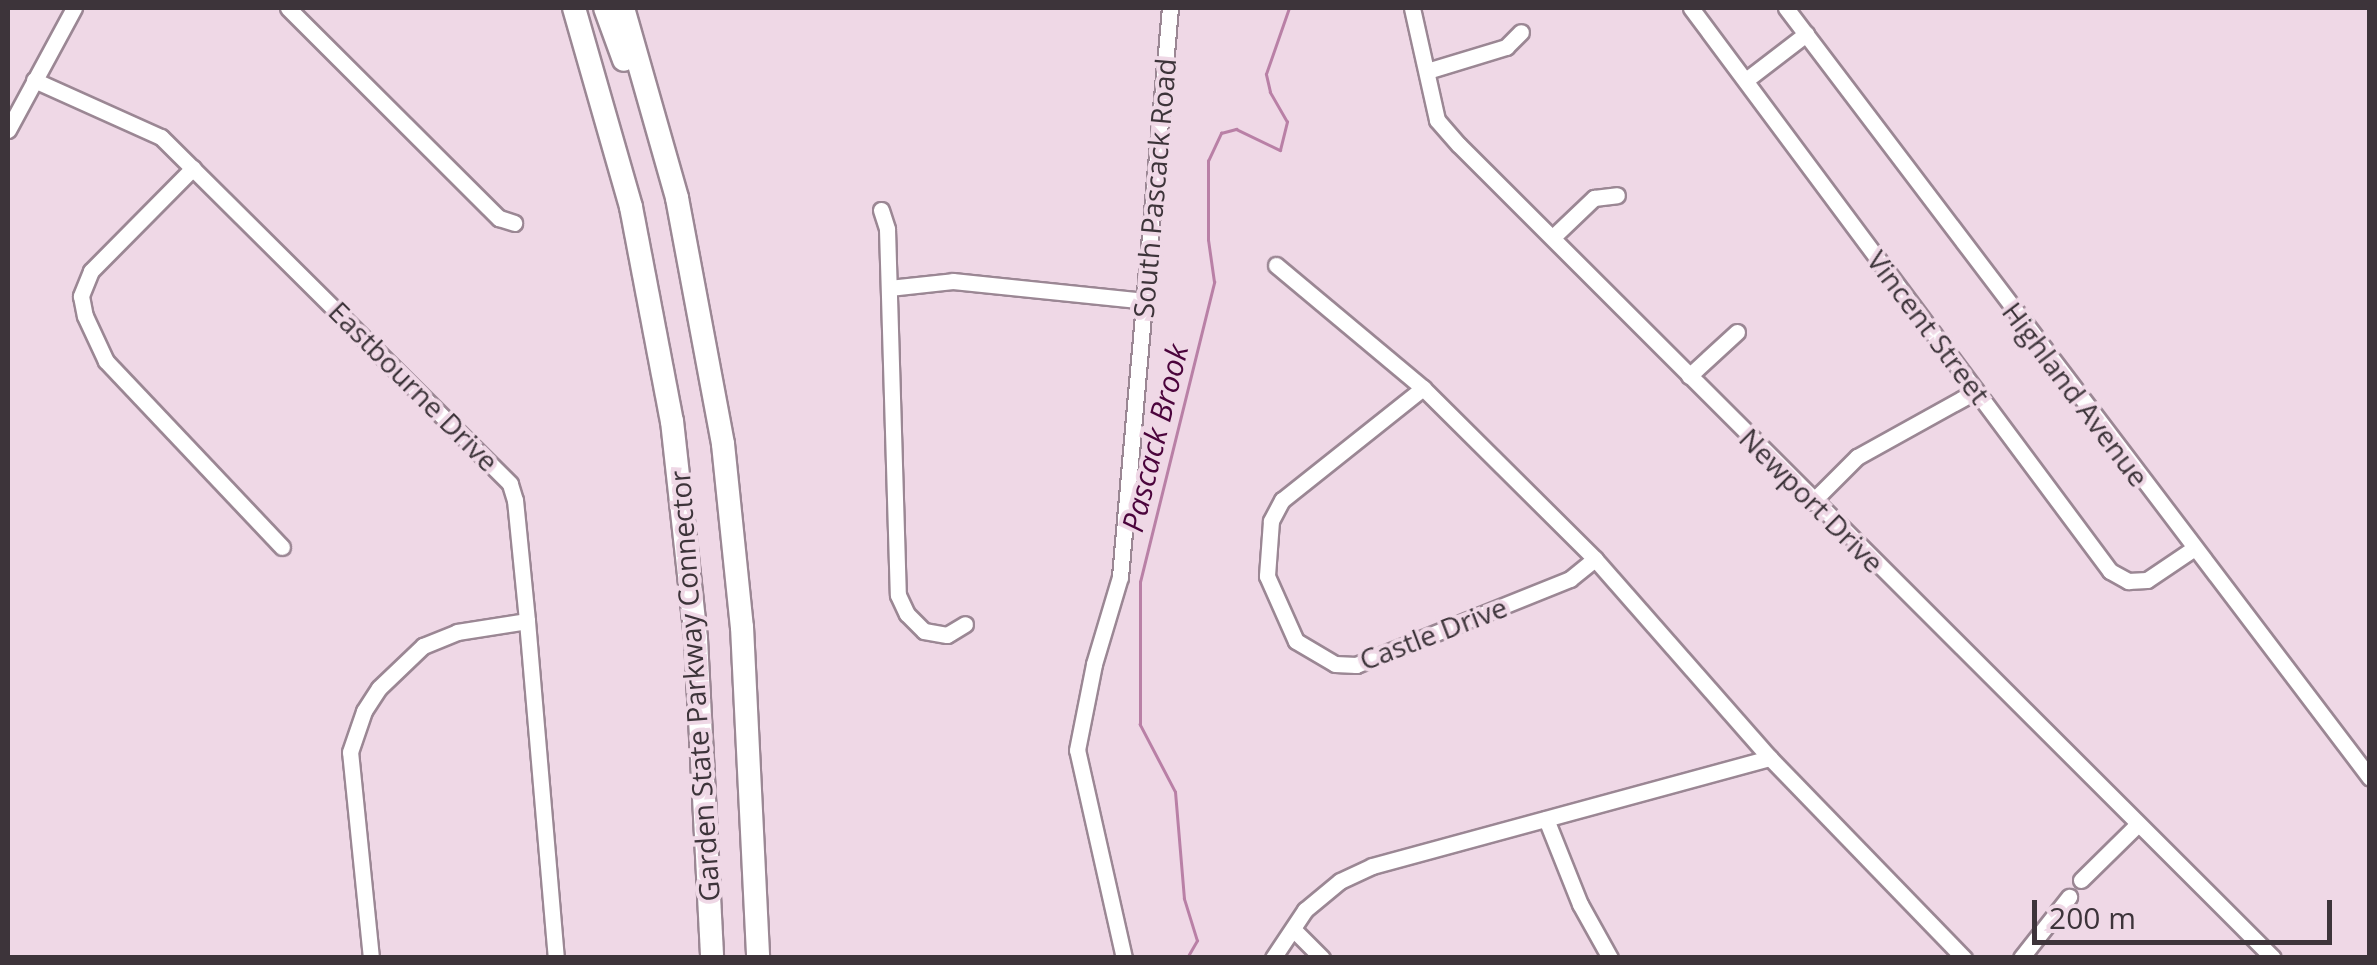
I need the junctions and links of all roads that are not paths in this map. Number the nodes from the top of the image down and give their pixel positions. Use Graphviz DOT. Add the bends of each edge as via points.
graph roads {
  1 [pos="74,8"];
  2 [pos="288,8"];
  3 [pos="574,8"];
  4 [pos="605,8"];
  5 [pos="623,8"];
  6 [pos="1170,8"];
  7 [pos="1412,8"];
  8 [pos="1691,8"];
  9 [pos="1786,8"];
  10 [pos="1522,32"];
  11 [pos="1806,34"];
  12 [pos="1427,72"];
  13 [pos="34,80"];
  14 [pos="1746,80"];
  15 [pos="8,130"];
  16 [pos="193,168"];
  17 [pos="1616,195"];
  18 [pos="881,210"];
  19 [pos="514,223"];
  20 [pos="1553,237"];
  21 [pos="1276,266"];
  22 [pos="697,287"];
  23 [pos="889,288"];
  24 [pos="1145,301"];
  25 [pos="1737,332"];
  26 [pos="1689,376"];
  27 [pos="1423,388"];
  28 [pos="1976,390"];
  29 [pos="1812,502"];
  30 [pos="282,547"];
  31 [pos="2194,549"];
  32 [pos="1595,558"];
  33 [pos="527,621"];
  34 [pos="965,624"];
  35 [pos="1770,758"];
  36 [pos="2370,778"];
  37 [pos="1546,819"];
  38 [pos="2138,824"];
  39 [pos="2082,880"];
  40 [pos="2069,896"];
  41 [pos="1292,929"];
  42 [pos="370,958"];
  43 [pos="556,958"];
  44 [pos="712,958"];
  45 [pos="758,958"];
  46 [pos="1124,958"];
  47 [pos="1274,958"];
  48 [pos="1322,958"];
  49 [pos="1610,958"];
  50 [pos="1964,958"];
  51 [pos="2021,958"];
  52 [pos="2272,958"];
  1 -- 13 [label="street"];
  2 -- 19 [label="street" via="499,218"];
  3 -- 44 [label="highway, Garden State Parkway Connector" via="631,207 672,421 696,639"];
  4 -- 22 [label="highway"];
  5 -- 22 [label="highway"];
  6 -- 24 [label="street, South Pascack Road"];
  7 -- 12 [label="street, Newport Drive"];
  8 -- 14 [label="street, Vincent Street"];
  9 -- 11 [label="street, Highland Avenue"];
  10 -- 12 [label="street" via="1506,47"];
  11 -- 14 [label="street"];
  11 -- 31 [label="street, Highland Avenue"];
  12 -- 20 [label="street, Newport Drive" via="1437,120"];
  13 -- 15 [label="street"];
  13 -- 16 [label="street, Eastbourne Drive" via="161,137"];
  14 -- 28 [label="street, Vincent Street"];
  16 -- 30 [label="street" via="91,272 81,296 85,316 106,361"];
  16 -- 33 [label="street, Eastbourne Drive" via="501,471 515,500"];
  17 -- 20 [label="street" via="1594,198"];
  18 -- 23 [label="street"];
  20 -- 26 [label="street, Newport Drive"];
  21 -- 27 [label="street"];
  22 -- 45 [label="highway, Garden State Parkway Connector" via="736,554"];
  23 -- 24 [label="street" via="953,282"];
  23 -- 34 [label="street" via="898,595 924,631 947,635"];
  24 -- 46 [label="street, South Pascack Road" via="1120,578 1077,750"];
  25 -- 26 [label="street"];
  26 -- 29 [label="street, Newport Drive"];
  27 -- 32 [label="street"];
  27 -- 32 [label="street, Castle Drive" via="1282,500 1271,521 1267,576 1296,641 1335,664 1356,665 1570,579"];
  28 -- 29 [label="street" via="1857,457"];
  28 -- 31 [label="street, Vincent Street" via="2110,571 2128,581 2147,580"];
  29 -- 38 [label="street, Newport Drive"];
  31 -- 36 [label="street, Highland Avenue"];
  32 -- 35 [label="street"];
  33 -- 42 [label="street" via="457,632 423,646 378,688 364,711 350,752"];
  33 -- 43 [label="street, Eastbourne Drive"];
  35 -- 37 [label="street"];
  35 -- 50 [label="street"];
  37 -- 41 [label="street" via="1372,866 1340,880"];
  37 -- 49 [label="street"];
  38 -- 39 [label="street"];
  38 -- 52 [label="street, Newport Drive"];
  40 -- 51 [label="street"];
  41 -- 47 [label="street"];
  41 -- 48 [label="street"];
}
